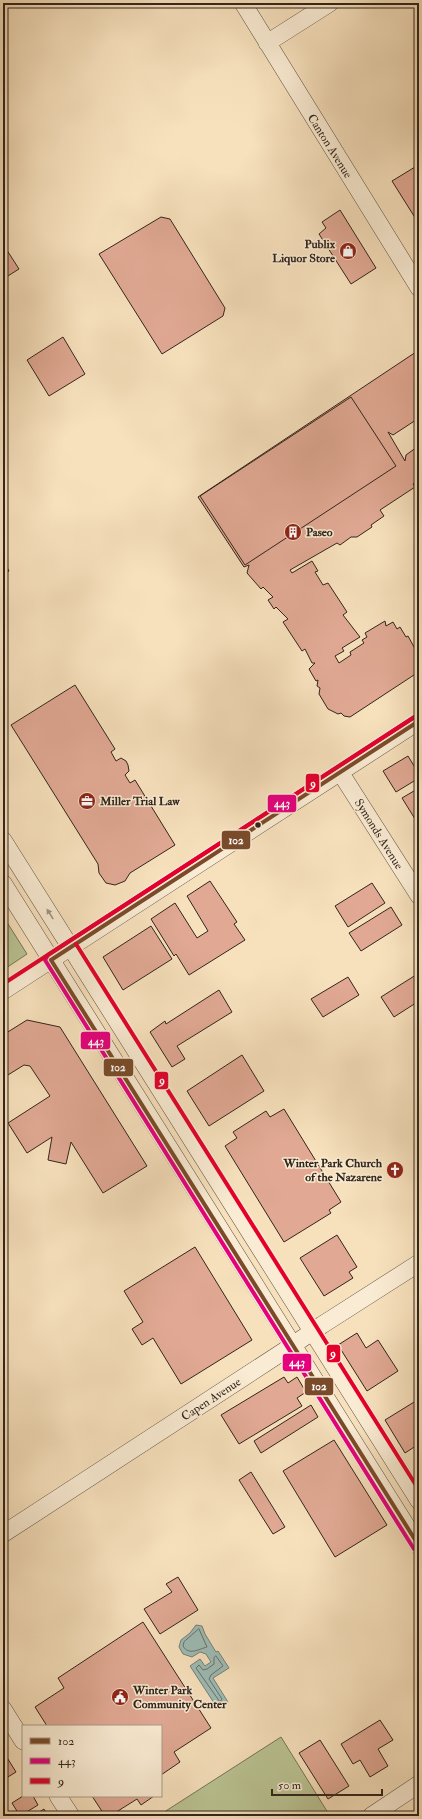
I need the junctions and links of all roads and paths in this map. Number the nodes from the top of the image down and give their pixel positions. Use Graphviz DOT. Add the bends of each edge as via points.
graph roads {
  1 [pos="243,3"];
  2 [pos="330,3"];
  3 [pos="267,43"];
  4 [pos="419,288"];
  5 [pos="419,720"];
  6 [pos="340,772"];
  7 [pos="3,840"];
  8 [pos="3,883"];
  9 [pos="419,896"];
  10 [pos="71,947"];
  11 [pos="51,960"];
  12 [pos="3,991"];
  13 [pos="419,1264"];
  14 [pos="312,1332"];
  15 [pos="293,1345"];
  16 [pos="419,1501"];
  17 [pos="3,1534"];
  18 [pos="419,1546"];
  19 [pos="3,1709"];
  20 [pos="22,1739"];
  21 [pos="419,1784"];
  22 [pos="59,1797"];
  23 [pos="71,1816"];
  24 [pos="371,1816"];
  1 -- 3 [label="street, Canton Avenue"];
  2 -- 3 [label="street"];
  3 -- 4 [label="street, Canton Avenue"];
  5 -- 6 [label="street"];
  6 -- 9 [label="street, Symonds Avenue"];
  6 -- 10 [label="street"];
  10 -- 7 [label="street, one-way"];
  8 -- 11 [label="street"];
  10 -- 11 [label="street"];
  10 -- 14 [label="street"];
  11 -- 12 [label="street"];
  11 -- 15 [label="street"];
  13 -- 14 [label="street, Capen Avenue"];
  14 -- 15 [label="street, Capen Avenue"];
  14 -- 16 [label="street"];
  15 -- 17 [label="street, Capen Avenue"];
  15 -- 18 [label="street"];
  19 -- 20 [label="street"];
  21 -- 24 [label="street"];
  22 -- 23 [label="street"];
}
